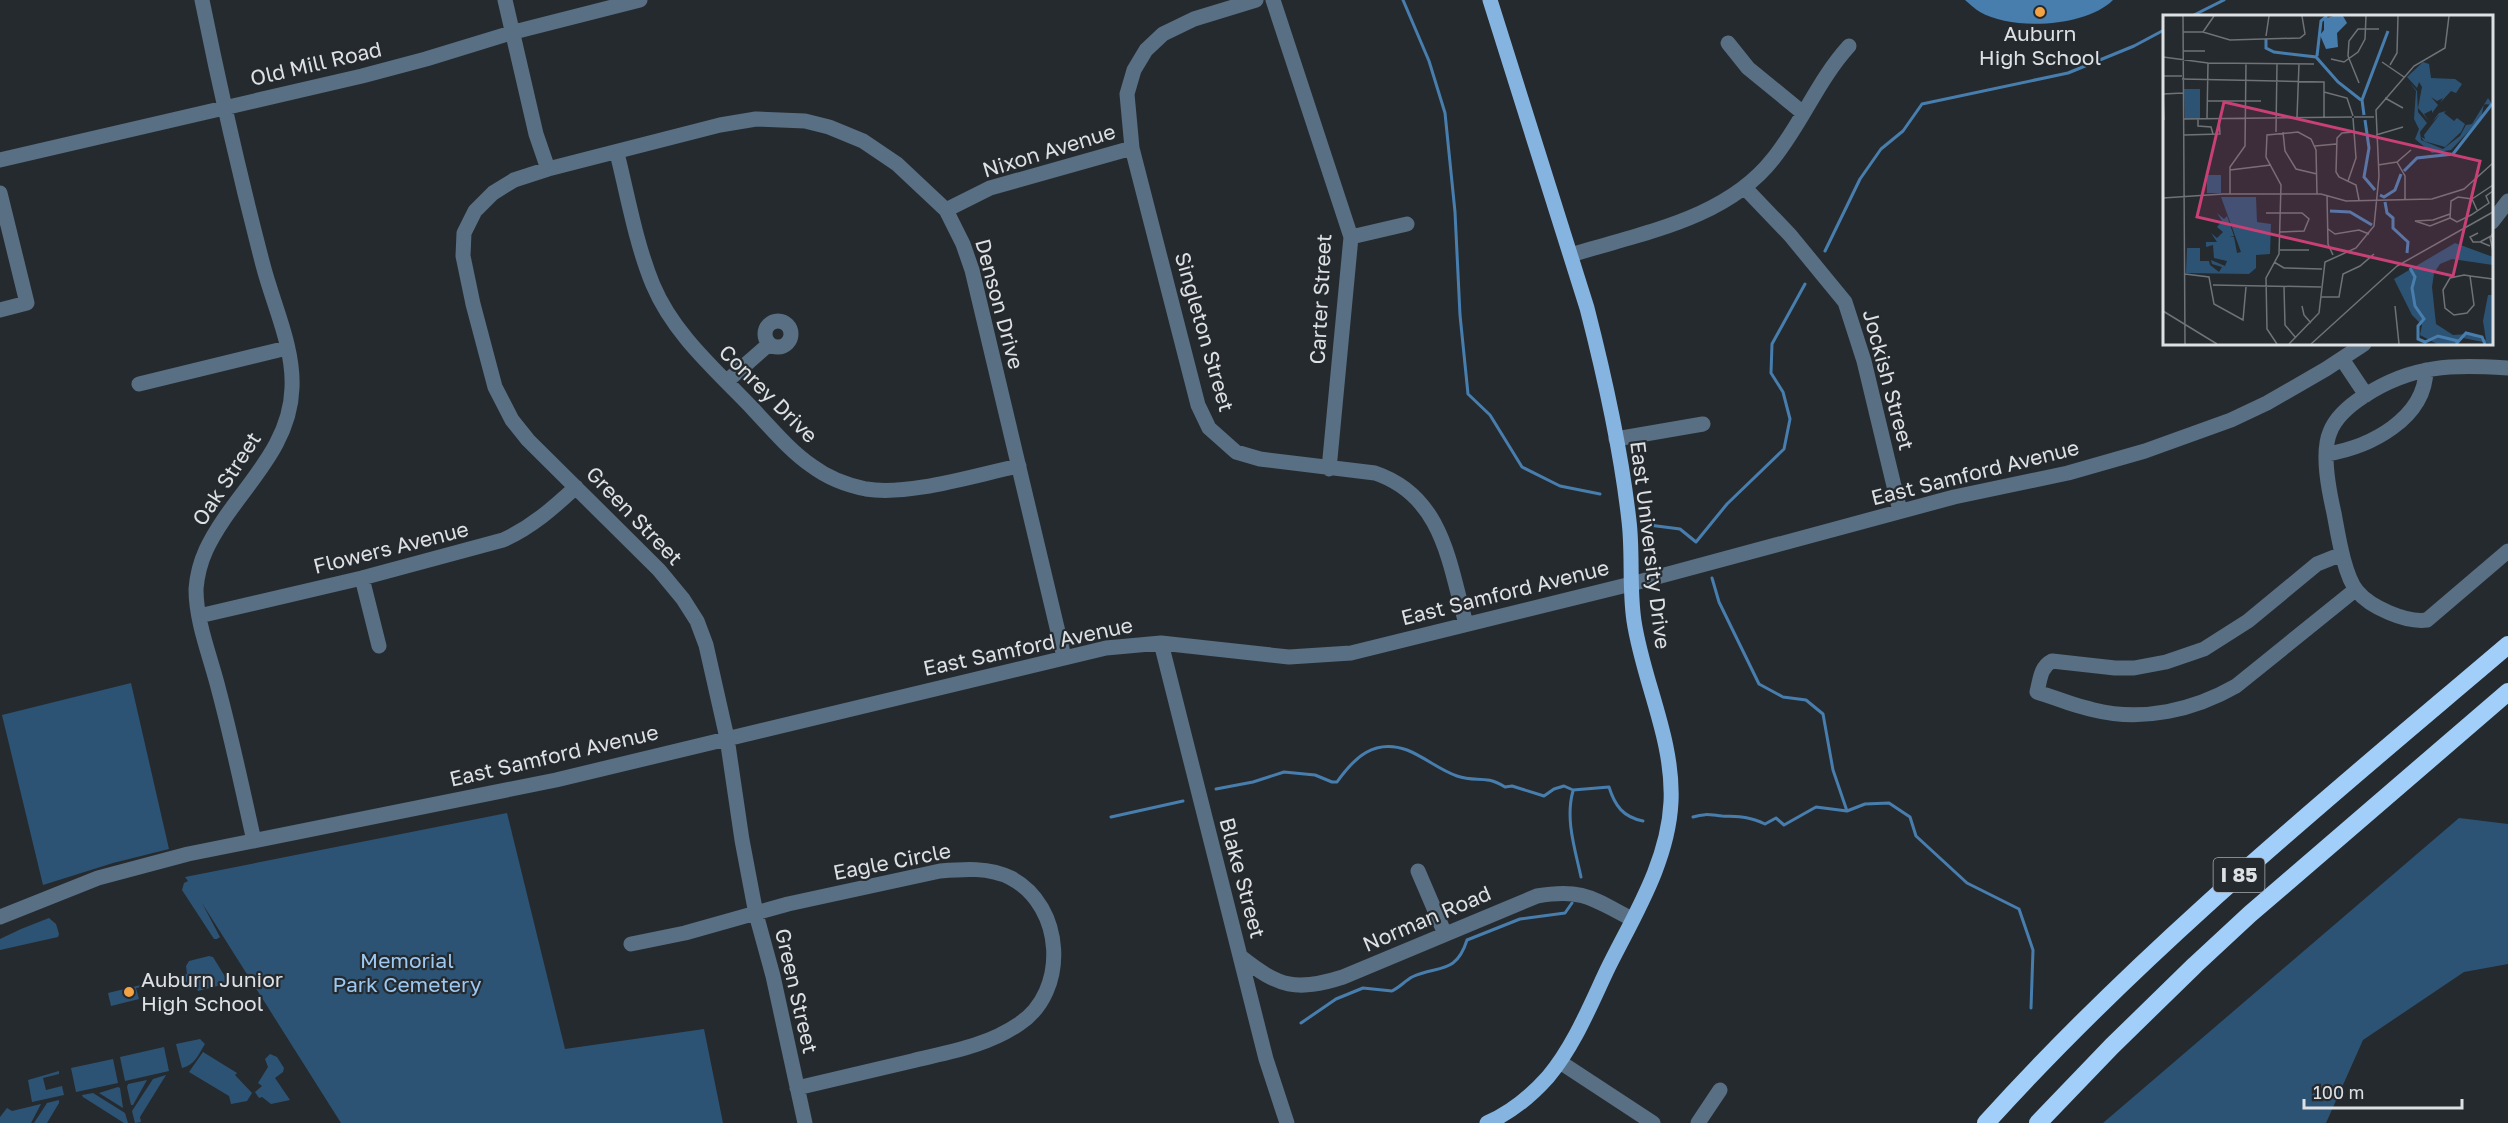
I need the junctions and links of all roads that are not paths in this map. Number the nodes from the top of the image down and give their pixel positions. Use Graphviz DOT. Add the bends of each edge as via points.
graph roads {
  1 [pos="202,0"];
  2 [pos="506,0"];
  3 [pos="640,0"];
  4 [pos="1256,0"];
  5 [pos="1273,0"];
  6 [pos="1490,0"];
  7 [pos="514,32"];
  8 [pos="1728,43"];
  9 [pos="1849,46"];
  10 [pos="224,106"];
  11 [pos="1803,113"];
  12 [pos="1132,148"];
  13 [pos="617,153"];
  14 [pos="0,160"];
  15 [pos="548,169"];
  16 [pos="1745,188"];
  17 [pos="0,192"];
  18 [pos="2508,201"];
  19 [pos="946,210"];
  20 [pos="2493,221"];
  21 [pos="1407,224"];
  22 [pos="1350,237"];
  23 [pos="1571,255"];
  24 [pos="0,310"];
  25 [pos="769,344"];
  26 [pos="2362,345"];
  27 [pos="287,348"];
  28 [pos="2342,358"];
  29 [pos="2508,368"];
  30 [pos="2426,370"];
  31 [pos="727,381"];
  32 [pos="139,384"];
  33 [pos="2366,395"];
  34 [pos="1703,424"];
  35 [pos="1616,439"];
  36 [pos="2327,454"];
  37 [pos="1019,466"];
  38 [pos="1329,469"];
  39 [pos="576,487"];
  40 [pos="1900,512"];
  41 [pos="2508,551"];
  42 [pos="2342,554"];
  43 [pos="362,578"];
  44 [pos="1631,585"];
  45 [pos="2355,590"];
  46 [pos="200,616"];
  47 [pos="1466,624"];
  48 [pos="1161,643"];
  49 [pos="2508,645"];
  50 [pos="379,646"];
  51 [pos="1064,657"];
  52 [pos="2508,692"];
  53 [pos="727,738"];
  54 [pos="254,841"];
  55 [pos="1418,871"];
  56 [pos="756,914"];
  57 [pos="0,917"];
  58 [pos="1632,919"];
  59 [pos="1445,934"];
  60 [pos="631,944"];
  61 [pos="1241,957"];
  62 [pos="1560,1062"];
  63 [pos="796,1088"];
  64 [pos="1720,1090"];
  65 [pos="805,1123"];
  66 [pos="1287,1123"];
  67 [pos="1487,1123"];
  68 [pos="1653,1123"];
  69 [pos="1698,1123"];
  70 [pos="1986,1123"];
  71 [pos="2038,1123"];
  1 -- 10 [label="street, Oak Street"];
  2 -- 7 [label="street"];
  3 -- 7 [label="street, Old Mill Road"];
  4 -- 12 [label="street, Singleton Street" via="1173,28 1146,50 1134,70 1127,94"];
  5 -- 22 [label="street, Carter Street"];
  6 -- 23 [label="main road, East University Drive"];
  7 -- 10 [label="street, Old Mill Road" via="362,76"];
  7 -- 15 [label="street" via="536,134"];
  8 -- 11 [label="street" via="1748,68"];
  9 -- 11 [label="street"];
  10 -- 14 [label="street, Old Mill Road"];
  10 -- 27 [label="street, Oak Street" via="267,284"];
  11 -- 16 [label="street" via="1773,160"];
  12 -- 19 [label="street, Nixon Avenue" via="990,188"];
  12 -- 38 [label="street, Singleton Street" via="1198,405 1209,428 1236,452"];
  13 -- 15 [label="street, Denson Drive"];
  13 -- 19 [label="street, Denson Drive" via="756,119 805,122 855,137 886,155"];
  13 -- 31 [label="street, Conrey Drive" via="653,286 681,331"];
  15 -- 39 [label="street, Green Street" via="514,180 475,211 464,233 463,256 491,375 512,420"];
  16 -- 23 [label="street" via="1712,209"];
  16 -- 40 [label="street, Jockish Street" via="1845,302 1864,361"];
  17 -- 24 [label="street" via="27,303"];
  18 -- 20 [label="street"];
  19 -- 37 [label="street, Denson Drive" via="972,270"];
  21 -- 22 [label="street"];
  22 -- 38 [label="street, Carter Street"];
  23 -- 35 [label="main road, East University Drive" via="1599,355"];
  25 -- 31 [label="street"];
  26 -- 28 [label="street, East Samford Avenue"];
  27 -- 32 [label="street"];
  27 -- 46 [label="street, Oak Street" via="292,388 289,412 269,458 206,550 196,590"];
  28 -- 33 [label="street"];
  28 -- 40 [label="street, East Samford Avenue" via="2231,420 2145,451"];
  29 -- 30 [label="street" via="2457,365"];
  30 -- 33 [label="street" via="2385,382"];
  30 -- 36 [label="street" via="2426,384 2416,404 2385,434 2353,450"];
  31 -- 37 [label="street, Conrey Drive" via="811,466 843,483 893,490"];
  33 -- 36 [label="street" via="2346,408 2329,433"];
  34 -- 35 [label="street"];
  35 -- 44 [label="main road, East University Drive" via="1629,521"];
  36 -- 42 [label="street" via="2326,472"];
  37 -- 51 [label="street, Denson Drive"];
  38 -- 47 [label="street, Singleton Street" via="1376,473 1399,483 1420,500 1443,542"];
  39 -- 43 [label="street, Flowers Avenue" via="525,531"];
  39 -- 53 [label="street, Green Street" via="659,570 697,621"];
  40 -- 44 [label="street, East Samford Avenue"];
  41 -- 45 [label="street" via="2427,620 2385,611"];
  42 -- 45 [label="street"];
  42 -- 45 [label="street" via="2317,564 2212,645 2166,662 2134,668 2052,661 2043,670 2037,692 2096,711 2142,715 2183,709 2236,686"];
  43 -- 46 [label="street, Flowers Avenue"];
  43 -- 50 [label="street"];
  44 -- 47 [label="street, East Samford Avenue"];
  44 -- 58 [label="main road, East University Drive" via="1636,632 1666,749 1671,787 1664,847"];
  46 -- 54 [label="street, Oak Street"];
  47 -- 48 [label="street, East Samford Avenue" via="1351,653 1314,657 1252,655"];
  48 -- 51 [label="street, East Samford Avenue"];
  48 -- 61 [label="street, Blake Street"];
  49 -- 70 [label="highway, I 85" via="2189,919 2089,1014"];
  51 -- 53 [label="street, East Samford Avenue"];
  52 -- 71 [label="highway, I 85" via="2235,929"];
  53 -- 54 [label="street, East Samford Avenue" via="556,780"];
  53 -- 56 [label="street, Green Street"];
  54 -- 57 [label="street, East Samford Avenue" via="98,878"];
  55 -- 59 [label="street"];
  56 -- 60 [label="street, Eagle Circle"];
  56 -- 63 [label="street, Green Street"];
  56 -- 63 [label="street, Eagle Circle" via="963,869 987,870 1016,881 1039,902 1050,923 1054,948 1050,984 1039,1006 1021,1023 988,1041 964,1048"];
  58 -- 59 [label="street, Norman Road" via="1585,894 1561,892 1537,896"];
  58 -- 62 [label="main road, East University Drive"];
  59 -- 61 [label="street, Norman Road" via="1318,985 1281,984"];
  61 -- 66 [label="street, Blake Street" via="1266,1059"];
  62 -- 67 [label="main road, East University Drive" via="1532,1094"];
  62 -- 68 [label="street"];
  63 -- 65 [label="street, Green Street"];
  64 -- 69 [label="street"];
}
